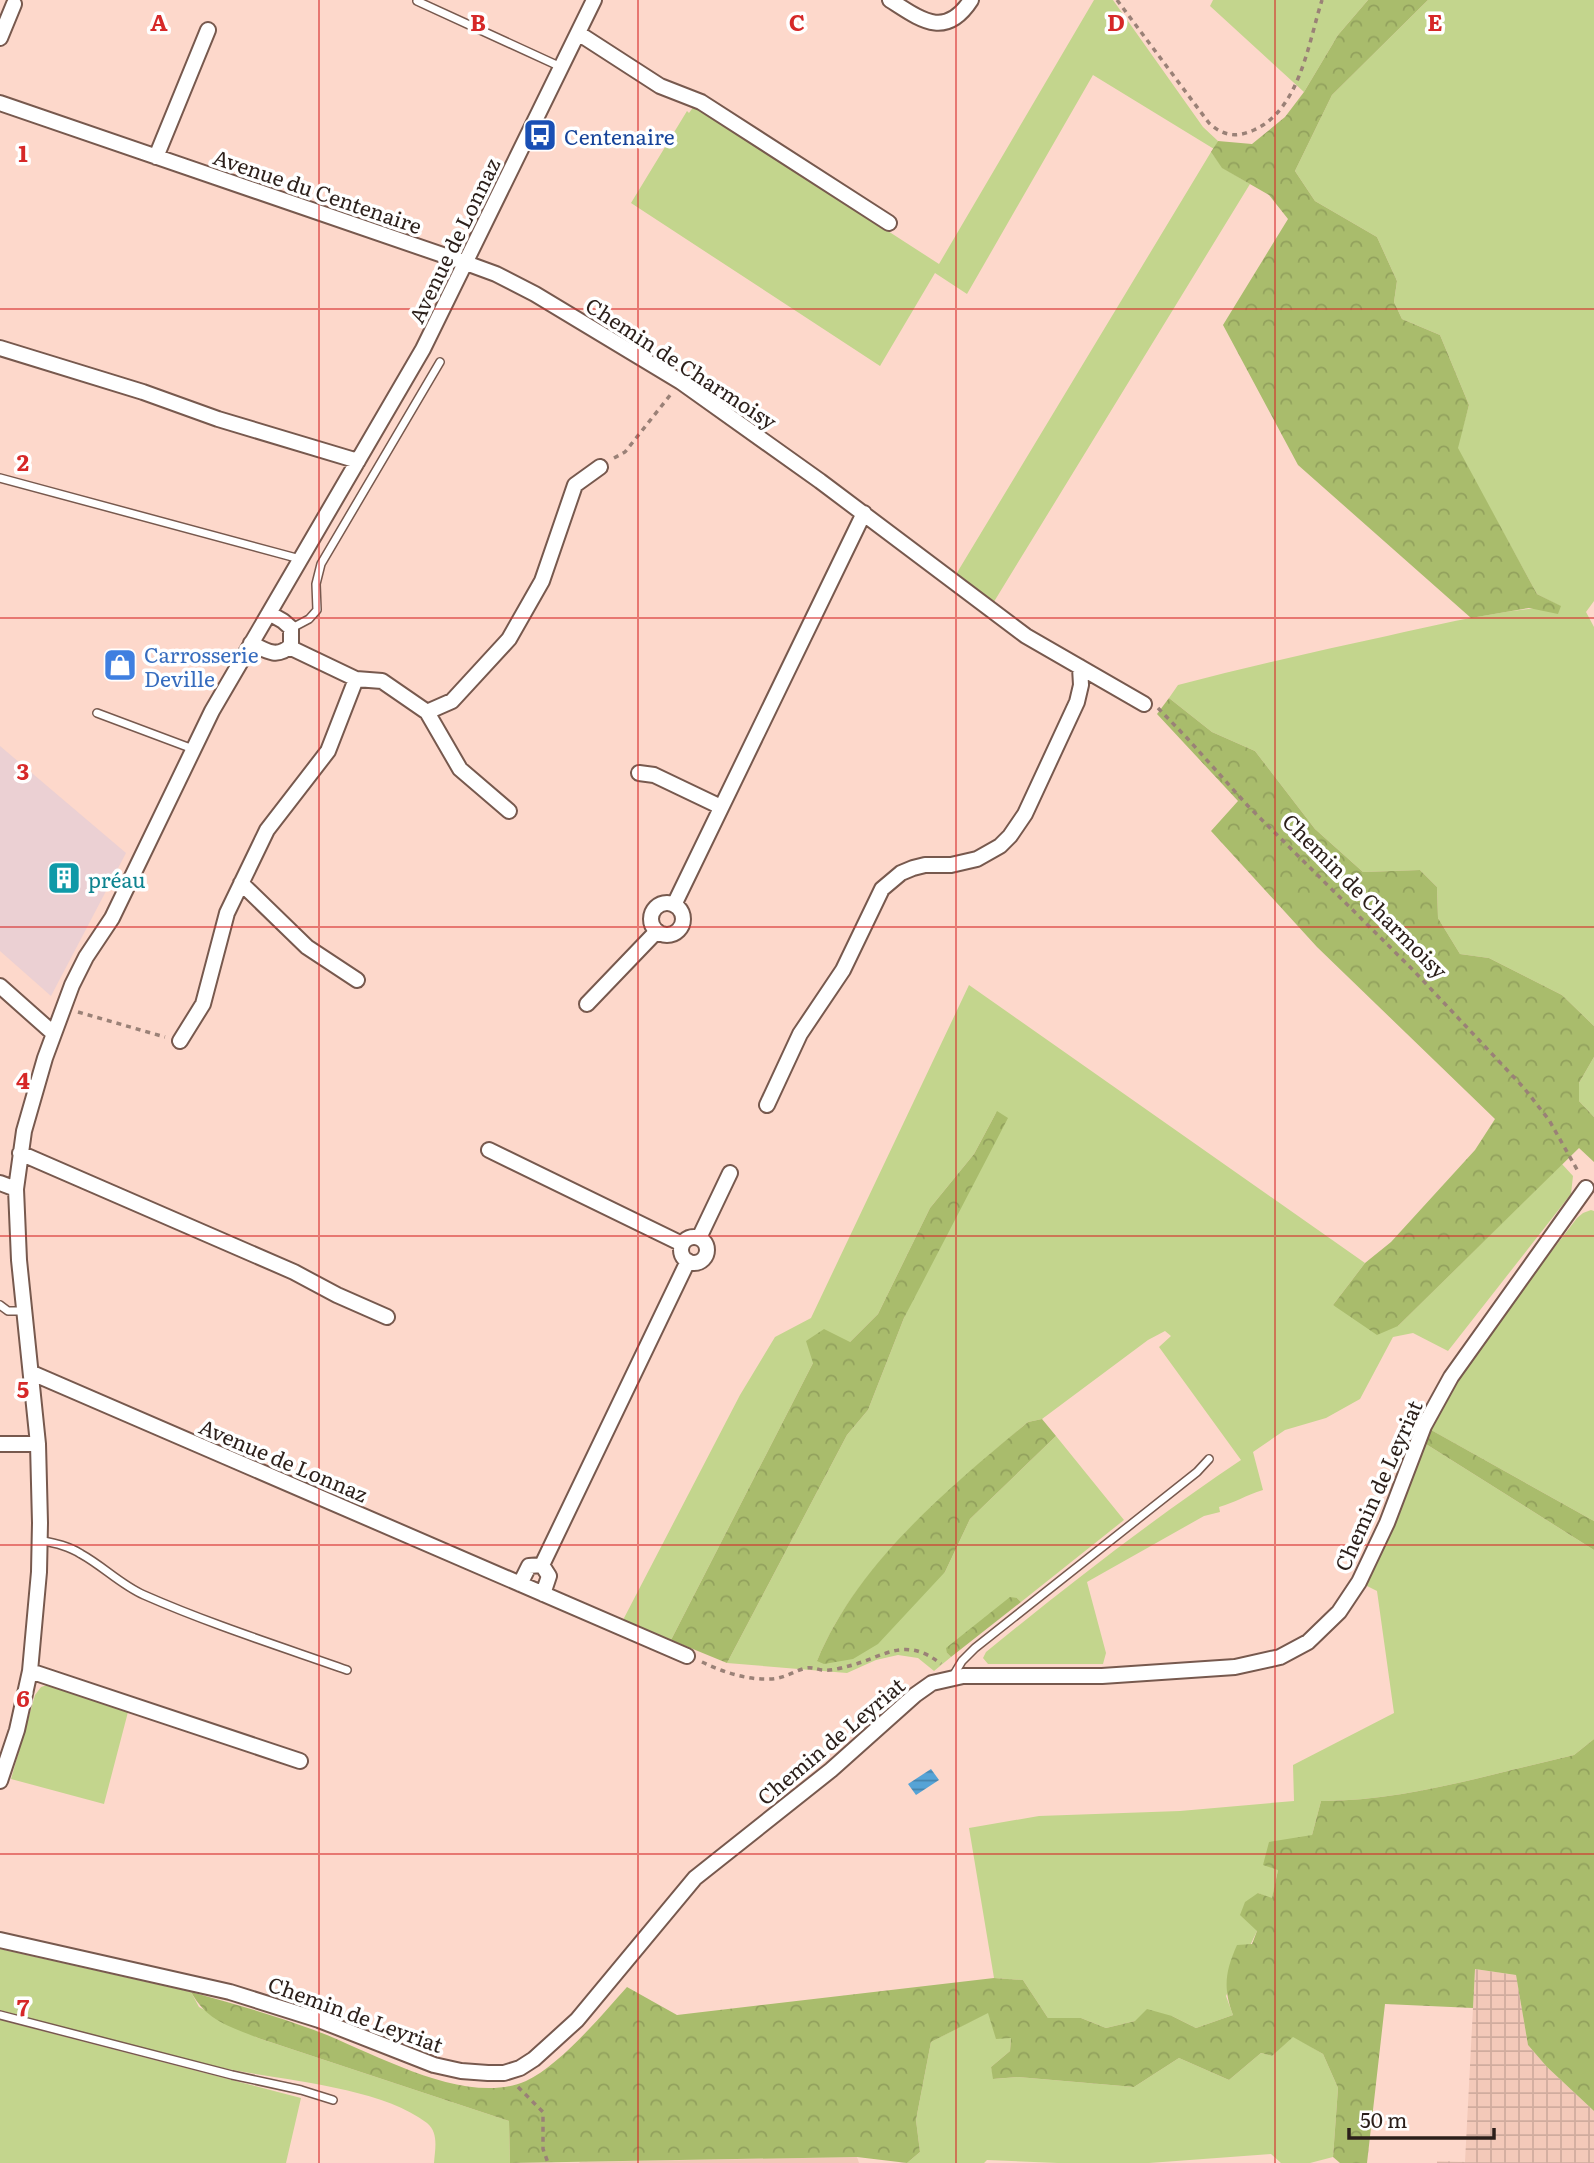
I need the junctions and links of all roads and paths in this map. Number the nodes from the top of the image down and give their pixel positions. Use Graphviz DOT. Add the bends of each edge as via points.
graph roads {
  1 [pos="594,0"];
  2 [pos="890,0"];
  3 [pos="971,0"];
  4 [pos="1117,0"];
  5 [pos="1322,0"];
  6 [pos="417,1"];
  7 [pos="14,4"];
  8 [pos="208,30"];
  9 [pos="578,33"];
  10 [pos="0,38"];
  11 [pos="561,67"];
  12 [pos="0,103"];
  13 [pos="156,157"];
  14 [pos="889,223"];
  15 [pos="466,263"];
  16 [pos="0,348"];
  17 [pos="440,362"];
  18 [pos="681,382"];
  19 [pos="358,461"];
  20 [pos="600,467"];
  21 [pos="0,478"];
  22 [pos="864,513"];
  23 [pos="300,559"];
  24 [pos="269,613"];
  25 [pos="291,628"];
  26 [pos="251,643"];
  27 [pos="289,647"];
  28 [pos="1080,667"];
  29 [pos="356,679"];
  30 [pos="1144,704"];
  31 [pos="97,712"];
  32 [pos="427,712"];
  33 [pos="193,749"];
  34 [pos="639,774"];
  35 [pos="721,807"];
  36 [pos="509,811"];
  37 [pos="241,883"];
  38 [pos="674,905"];
  39 [pos="657,932"];
  40 [pos="358,980"];
  41 [pos="0,986"];
  42 [pos="587,1004"];
  43 [pos="63,1008"];
  44 [pos="53,1033"];
  45 [pos="180,1041"];
  46 [pos="767,1105"];
  47 [pos="489,1150"];
  48 [pos="20,1153"];
  49 [pos="730,1173"];
  50 [pos="0,1183"];
  51 [pos="1586,1188"];
  52 [pos="16,1189"];
  53 [pos="699,1238"];
  54 [pos="682,1244"];
  55 [pos="688,1261"];
  56 [pos="0,1305"];
  57 [pos="24,1311"];
  58 [pos="387,1317"];
  59 [pos="32,1373"];
  60 [pos="0,1444"];
  61 [pos="38,1444"];
  62 [pos="1209,1459"];
  63 [pos="40,1539"];
  64 [pos="542,1565"];
  65 [pos="520,1584"];
  66 [pos="543,1594"];
  67 [pos="687,1656"];
  68 [pos="347,1670"];
  69 [pos="30,1671"];
  70 [pos="952,1677"];
  71 [pos="300,1761"];
  72 [pos="0,1781"];
  73 [pos="0,1940"];
  74 [pos="0,2015"];
  75 [pos="505,2073"];
  76 [pos="333,2100"];
  77 [pos="548,2163"];
  1 -- 9 [label="street, Avenue de Lonnaz"];
  2 -- 3 [label="street" via="936,24 953,20"];
  4 -- 5 [label="path" via="1209,123 1217,131 1239,136 1261,127 1286,104"];
  6 -- 11 [label="lane"];
  7 -- 10 [label="street"];
  8 -- 13 [label="street"];
  9 -- 11 [label="street, Avenue de Lonnaz"];
  9 -- 14 [label="street" via="666,89 701,102"];
  11 -- 15 [label="street, Avenue de Lonnaz"];
  12 -- 13 [label="street, Avenue du Centenaire"];
  13 -- 15 [label="street, Avenue du Centenaire"];
  15 -- 18 [label="street, Chemin de Charmoisy" via="534,293"];
  15 -- 19 [label="street, Avenue de Lonnaz"];
  16 -- 19 [label="street"];
  17 -- 25 [label="lane" via="321,564 317,610"];
  18 -- 20 [label="path" via="625,452"];
  18 -- 22 [label="street, Chemin de Charmoisy"];
  19 -- 23 [label="street, Avenue de Lonnaz"];
  20 -- 32 [label="street" via="576,485 541,581 509,639 452,701"];
  21 -- 23 [label="lane"];
  22 -- 28 [label="street, Chemin de Charmoisy" via="994,614"];
  22 -- 35 [label="street"];
  23 -- 24 [label="street, Avenue de Lonnaz"];
  24 -- 25 [label="street"];
  24 -- 26 [label="street, Avenue de Lonnaz"];
  25 -- 27 [label="street"];
  26 -- 27 [label="street" via="272,654"];
  26 -- 33 [label="street, Avenue de Lonnaz"];
  27 -- 29 [label="street"];
  28 -- 30 [label="street, Chemin de Charmoisy"];
  28 -- 46 [label="street" via="1082,685 1077,702 1018,826 1000,846 977,859 913,868 882,889 843,970 800,1034"];
  29 -- 32 [label="street" via="382,681"];
  29 -- 37 [label="street" via="328,751 267,830"];
  30 -- 51 [label="path, Chemin de Charmoisy" via="1164,713 1255,813 1524,1088 1549,1119"];
  31 -- 33 [label="lane"];
  32 -- 36 [label="street" via="460,769"];
  33 -- 43 [label="street, Avenue de Lonnaz"];
  34 -- 35 [label="street" via="654,775"];
  35 -- 38 [label="street"];
  37 -- 40 [label="street" via="307,947"];
  37 -- 45 [label="street" via="227,913 202,1003"];
  38 -- 39 [label="street" via="663,904 654,911 652,922"];
  38 -- 39 [label="street" via="682,912 681,928 667,935"];
  39 -- 42 [label="street"];
  41 -- 44 [label="street"];
  43 -- 44 [label="street, Avenue de Lonnaz"];
  43 -- 45 [label="path"];
  44 -- 48 [label="street, Avenue de Lonnaz"];
  47 -- 54 [label="street"];
  48 -- 52 [label="street, Avenue de Lonnaz"];
  48 -- 58 [label="street"];
  49 -- 53 [label="street"];
  50 -- 52 [label="street"];
  51 -- 70 [label="street, Chemin de Leyriat" via="1446,1385 1418,1439 1359,1582 1339,1612 1308,1642 1280,1657 1235,1667 1102,1676"];
  52 -- 57 [label="street, Avenue de Lonnaz"];
  53 -- 54 [label="street"];
  53 -- 55 [label="street" via="706,1253 699,1261"];
  54 -- 55 [label="street"];
  55 -- 64 [label="street"];
  56 -- 57 [label="lane" via="8,1311"];
  57 -- 59 [label="street, Avenue de Lonnaz"];
  59 -- 61 [label="street, Avenue de Lonnaz"];
  59 -- 65 [label="street, Avenue de Lonnaz"];
  60 -- 61 [label="street"];
  61 -- 63 [label="street, Avenue de Lonnaz"];
  62 -- 70 [label="lane" via="975,1648"];
  63 -- 68 [label="lane" via="77,1551 143,1594"];
  63 -- 69 [label="street, Avenue de Lonnaz"];
  64 -- 65 [label="street" via="529,1566"];
  64 -- 66 [label="street" via="549,1576"];
  65 -- 66 [label="street, Avenue de Lonnaz"];
  66 -- 67 [label="street, Avenue de Lonnaz"];
  67 -- 70 [label="path" via="727,1673 773,1679 908,1650 938,1661"];
  69 -- 71 [label="street"];
  69 -- 72 [label="street, Avenue de Lonnaz"];
  70 -- 75 [label="street, Chemin de Leyriat" via="915,1695 831,1770 695,1878 577,2020 534,2059"];
  73 -- 75 [label="street, Chemin de Leyriat" via="241,1996 319,2020 433,2065"];
  74 -- 76 [label="lane"];
  75 -- 77 [label="path" via="543,2112 543,2149"];
}
